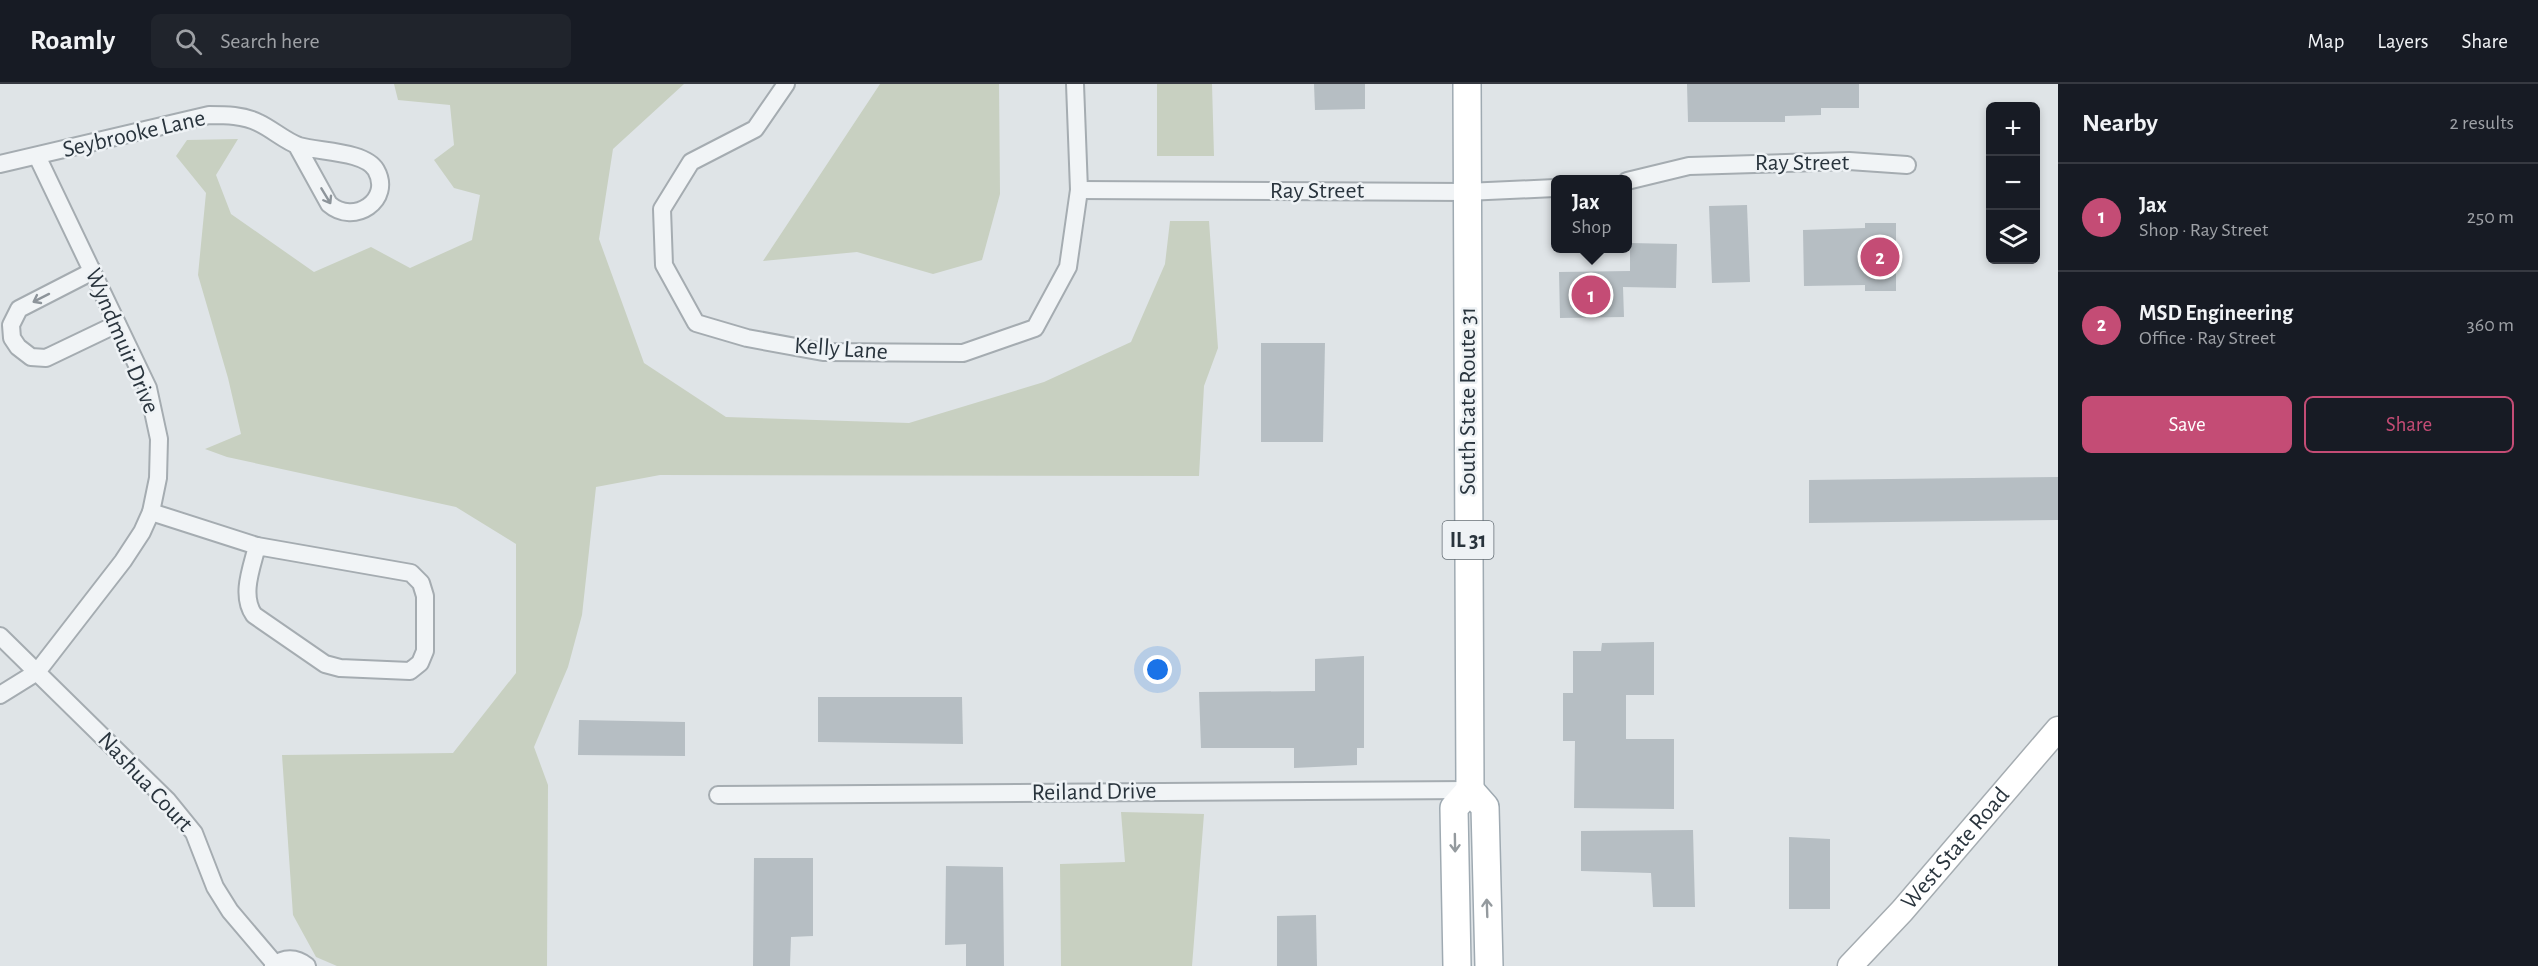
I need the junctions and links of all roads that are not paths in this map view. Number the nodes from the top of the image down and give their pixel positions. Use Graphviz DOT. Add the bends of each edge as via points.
graph roads {
  1 [pos="786,84"];
  2 [pos="1075,84"];
  3 [pos="1467,84"];
  4 [pos="297,146"];
  5 [pos="37,156"];
  6 [pos="0,164"];
  7 [pos="1907,165"];
  8 [pos="1632,180"];
  9 [pos="1551,188"];
  10 [pos="1079,190"];
  11 [pos="1466,192"];
  12 [pos="93,271"];
  13 [pos="117,324"];
  14 [pos="151,512"];
  15 [pos="257,546"];
  16 [pos="0,636"];
  17 [pos="37,672"];
  18 [pos="0,695"];
  19 [pos="2058,729"];
  20 [pos="1470,790"];
  21 [pos="718,795"];
  22 [pos="274,965"];
  23 [pos="307,966"];
  24 [pos="1457,966"];
  25 [pos="1489,966"];
  26 [pos="1850,966"];
  1 -- 10 [label="street, Kelly Lane" via="755,129 691,162 662,209 664,265 696,323 747,338 823,352 963,352 1024,332 1035,328 1068,267"];
  2 -- 10 [label="street, Kelly Lane"];
  3 -- 11 [label="main road, South State Route 31 / IL 31"];
  4 -- 4 [label="street, Seybrooke Lane, one-way" via="334,208 351,213 373,203 380,185 370,163"];
  4 -- 5 [label="street, Seybrooke Lane" via="257,122 209,115"];
  5 -- 6 [label="street, Seybrooke Lane"];
  5 -- 12 [label="street, Wyndmuir Drive"];
  7 -- 8 [label="street, Ray Street" via="1849,161 1689,166"];
  9 -- 11 [label="street, Ray Street"];
  10 -- 11 [label="street, Ray Street"];
  11 -- 20 [label="main road, South State Route 31 / IL 31"];
  12 -- 13 [label="street, Wyndmuir Drive"];
  12 -- 13 [label="street, one-way" via="19,309 11,325 12,338 31,357 46,358"];
  13 -- 14 [label="street, Wyndmuir Drive" via="148,388 157,424 158,478"];
  14 -- 15 [label="street"];
  14 -- 17 [label="street, Wyndmuir Drive" via="123,561"];
  15 -- 15 [label="street" via="247,592 254,615 332,666 403,672 420,663 425,651 425,596 421,583 411,573"];
  16 -- 17 [label="street, Nashua Court"];
  17 -- 18 [label="street, Wyndmuir Drive"];
  17 -- 22 [label="street, Nashua Court" via="188,825 215,887"];
  19 -- 26 [label="main road, West State Road"];
  20 -- 21 [label="street, Reiland Drive"];
  20 -- 24 [label="main road, one-way" via="1454,808"];
  25 -- 20 [label="main road, one-way" via="1485,807"];
  22 -- 23 [label="street, Nashua Court" via="291,959"];
}
